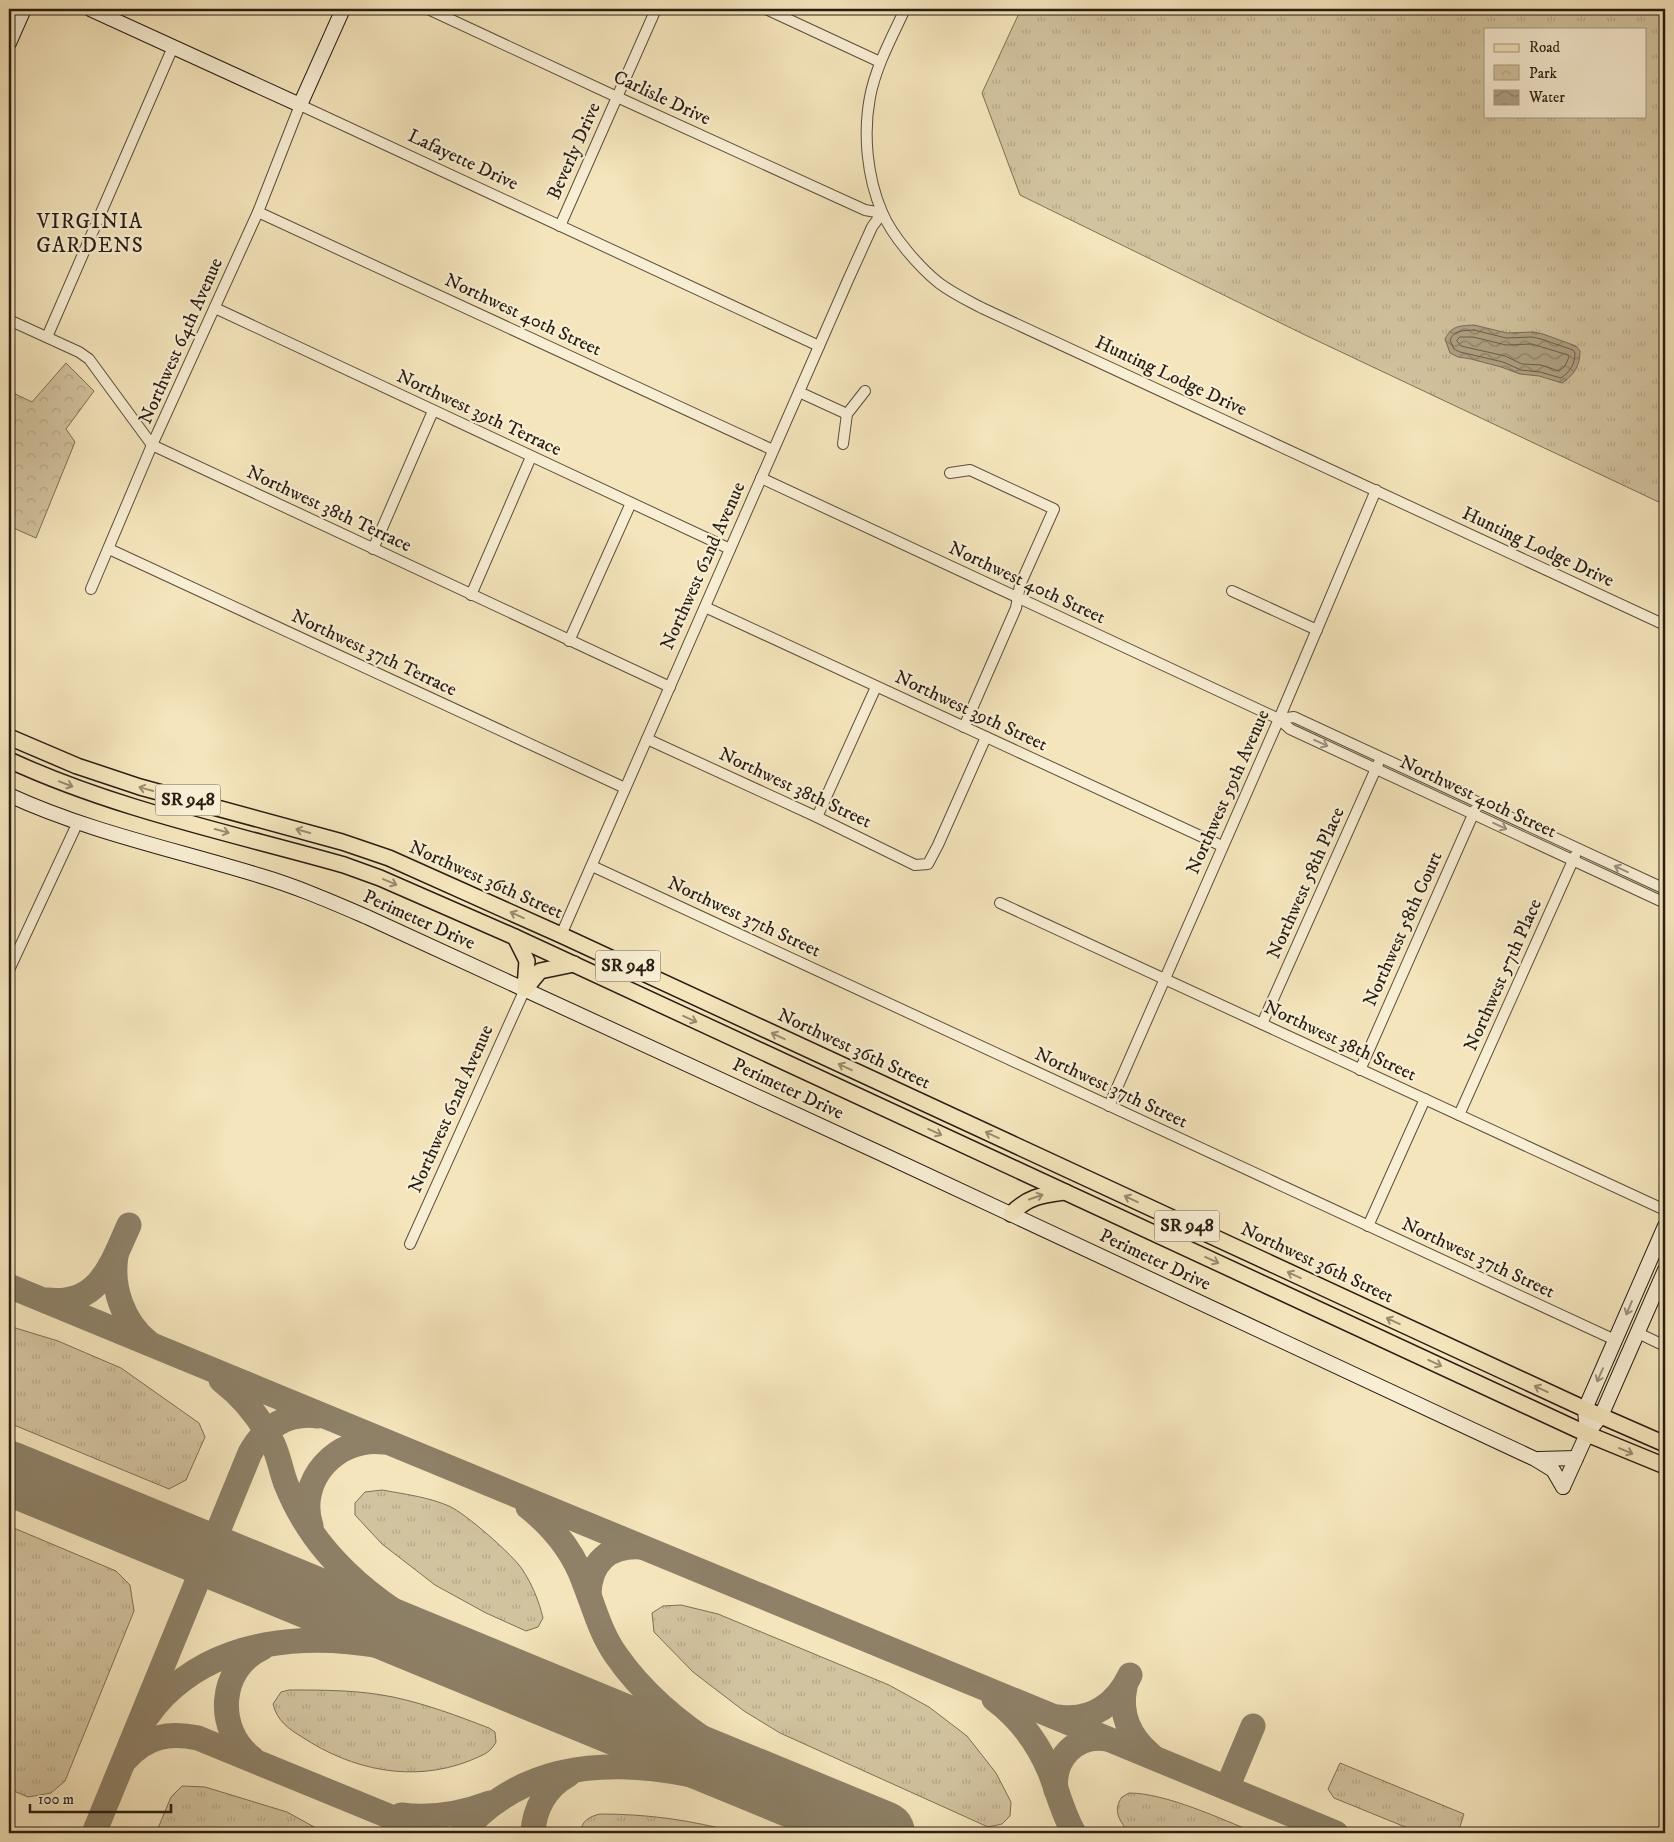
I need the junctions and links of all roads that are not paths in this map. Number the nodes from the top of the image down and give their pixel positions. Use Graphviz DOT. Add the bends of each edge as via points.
graph roads {
  1 [pos="24,9"];
  2 [pos="90,9"];
  3 [pos="343,9"];
  4 [pos="428,9"];
  5 [pos="656,9"];
  6 [pos="766,9"];
  7 [pos="905,9"];
  8 [pos="9,43"];
  9 [pos="173,47"];
  10 [pos="880,62"];
  11 [pos="617,97"];
  12 [pos="300,105"];
  13 [pos="258,212"];
  14 [pos="882,213"];
  15 [pos="560,226"];
  16 [pos="214,308"];
  17 [pos="9,320"];
  18 [pos="47,337"];
  19 [pos="819,346"];
  20 [pos="865,390"];
  21 [pos="799,392"];
  22 [pos="433,411"];
  23 [pos="847,414"];
  24 [pos="843,444"];
  25 [pos="152,446"];
  26 [pos="773,450"];
  27 [pos="531,457"];
  28 [pos="950,473"];
  29 [pos="761,478"];
  30 [pos="1376,490"];
  31 [pos="631,503"];
  32 [pos="109,549"];
  33 [pos="373,549"];
  34 [pos="730,549"];
  35 [pos="91,589"];
  36 [pos="1232,592"];
  37 [pos="471,595"];
  38 [pos="1017,597"];
  39 [pos="705,607"];
  40 [pos="1665,625"];
  41 [pos="1317,630"];
  42 [pos="569,641"];
  43 [pos="670,687"];
  44 [pos="876,687"];
  45 [pos="1279,719"];
  46 [pos="964,727"];
  47 [pos="9,737"];
  48 [pos="986,737"];
  49 [pos="647,739"];
  50 [pos="30,746"];
  51 [pos="1381,757"];
  52 [pos="15,763"];
  53 [pos="1376,769"];
  54 [pos="625,788"];
  55 [pos="9,795"];
  56 [pos="1478,802"];
  57 [pos="1473,814"];
  58 [pos="817,817"];
  59 [pos="78,822"];
  60 [pos="350,845"];
  61 [pos="1222,846"];
  62 [pos="1578,849"];
  63 [pos="1573,860"];
  64 [pos="344,865"];
  65 [pos="592,866"];
  66 [pos="1665,889"];
  67 [pos="1000,903"];
  68 [pos="1665,903"];
  69 [pos="561,935"];
  70 [pos="515,937"];
  71 [pos="574,964"];
  72 [pos="9,970"];
  73 [pos="1164,978"];
  74 [pos="525,989"];
  75 [pos="1262,1024"];
  76 [pos="822,1056"];
  77 [pos="1360,1070"];
  78 [pos="813,1075"];
  79 [pos="1425,1099"];
  80 [pos="1109,1106"];
  81 [pos="1459,1115"];
  82 [pos="1036,1156"];
  83 [pos="1005,1164"];
  84 [pos="1050,1185"];
  85 [pos="1065,1192"];
  86 [pos="1665,1210"];
  87 [pos="1012,1214"];
  88 [pos="1368,1226"];
  89 [pos="1665,1226"];
  90 [pos="1203,1233"];
  91 [pos="1170,1240"];
  92 [pos="410,1244"];
  93 [pos="1665,1270"];
  94 [pos="1254,1279"];
  95 [pos="1338,1296"];
  96 [pos="1344,1321"];
  97 [pos="1638,1333"];
  98 [pos="1615,1340"];
  99 [pos="1665,1346"];
  100 [pos="1585,1410"];
  101 [pos="1601,1416"];
  102 [pos="1587,1434"];
  103 [pos="1665,1444"];
  104 [pos="1576,1458"];
  105 [pos="1535,1459"];
  106 [pos="1665,1466"];
  1 -- 8 [label="street"];
  2 -- 9 [label="street, Lafayette Drive"];
  3 -- 12 [label="street"];
  4 -- 11 [label="street, Carlisle Drive"];
  5 -- 11 [label="street, Beverly Drive"];
  6 -- 10 [label="street"];
  7 -- 10 [label="street, Hunting Lodge Drive"];
  9 -- 12 [label="street, Lafayette Drive"];
  9 -- 18 [label="street"];
  10 -- 14 [label="street, Hunting Lodge Drive" via="870,96 867,133 871,172"];
  11 -- 14 [label="street, Carlisle Drive" via="865,210"];
  11 -- 15 [label="street, Beverly Drive"];
  12 -- 13 [label="street, Northwest 64th Avenue"];
  12 -- 15 [label="street, Lafayette Drive"];
  13 -- 16 [label="street, Northwest 64th Avenue"];
  13 -- 26 [label="street, Northwest 40th Street"];
  14 -- 19 [label="street, Northwest 62nd Avenue" via="872,226"];
  14 -- 30 [label="street, Hunting Lodge Drive" via="920,265 939,283 960,296"];
  15 -- 19 [label="street, Lafayette Drive"];
  16 -- 22 [label="street, Northwest 39th Terrace"];
  16 -- 25 [label="street, Northwest 64th Avenue"];
  17 -- 18 [label="street, Northwest 38th Terrace"];
  18 -- 25 [label="street, Northwest 38th Terrace" via="89,358"];
  19 -- 21 [label="street, Northwest 62nd Avenue"];
  20 -- 23 [label="street"];
  21 -- 23 [label="street"];
  21 -- 26 [label="street, Northwest 62nd Avenue"];
  22 -- 27 [label="street, Northwest 39th Terrace"];
  22 -- 33 [label="street"];
  23 -- 24 [label="street"];
  25 -- 32 [label="street, Northwest 64th Avenue"];
  25 -- 33 [label="street, Northwest 38th Terrace"];
  26 -- 29 [label="street, Northwest 62nd Avenue"];
  27 -- 31 [label="street, Northwest 39th Terrace"];
  27 -- 37 [label="street"];
  28 -- 38 [label="street" via="970,470 1054,509"];
  29 -- 34 [label="street, Northwest 62nd Avenue"];
  29 -- 38 [label="street, Northwest 40th Street"];
  30 -- 40 [label="street, Hunting Lodge Drive"];
  30 -- 41 [label="street, Northwest 59th Avenue"];
  31 -- 34 [label="street, Northwest 39th Terrace"];
  31 -- 42 [label="street"];
  32 -- 35 [label="street, Northwest 64th Avenue"];
  32 -- 54 [label="street, Northwest 37th Terrace"];
  33 -- 37 [label="street, Northwest 38th Terrace"];
  34 -- 39 [label="street, Northwest 62nd Avenue"];
  36 -- 41 [label="street"];
  37 -- 42 [label="street, Northwest 38th Terrace"];
  38 -- 45 [label="street, Northwest 40th Street"];
  38 -- 46 [label="street" via="1016,608"];
  39 -- 43 [label="street, Northwest 62nd Avenue"];
  39 -- 44 [label="street, Northwest 39th Street"];
  41 -- 45 [label="street, Northwest 59th Avenue"];
  42 -- 43 [label="street, Northwest 38th Terrace"];
  43 -- 49 [label="street, Northwest 62nd Avenue"];
  44 -- 46 [label="street, Northwest 39th Street"];
  44 -- 58 [label="street"];
  45 -- 51 [label="street, Northwest 40th Street" via="1294,717"];
  45 -- 53 [label="street, Northwest 40th Street, one-way" via="1290,729"];
  45 -- 61 [label="street, Northwest 59th Avenue"];
  46 -- 48 [label="street, Northwest 39th Street"];
  47 -- 50 [label="main road, Northwest 36th Street / SR 948"];
  48 -- 58 [label="street, Northwest 38th Street" via="928,864 915,865"];
  48 -- 61 [label="street, Northwest 39th Street"];
  49 -- 54 [label="street, Northwest 62nd Avenue"];
  49 -- 58 [label="street, Northwest 38th Street"];
  50 -- 52 [label="main road"];
  60 -- 50 [label="main road, Northwest 36th Street / SR 948, one-way" via="140,788"];
  51 -- 53 [label="street, Northwest 58th Place"];
  51 -- 56 [label="street, Northwest 40th Street"];
  52 -- 64 [label="main road, SR 948, one-way" via="102,798"];
  53 -- 57 [label="street, Northwest 40th Street"];
  53 -- 75 [label="street, Northwest 58th Place"];
  54 -- 65 [label="street, Northwest 62nd Avenue"];
  55 -- 59 [label="street, Perimeter Drive"];
  56 -- 57 [label="street, Northwest 58th Court"];
  56 -- 62 [label="street, Northwest 40th Street"];
  57 -- 63 [label="street, Northwest 40th Street, one-way"];
  57 -- 77 [label="street, Northwest 58th Court"];
  59 -- 72 [label="street"];
  59 -- 74 [label="street, Perimeter Drive" via="313,894"];
  60 -- 64 [label="main road"];
  69 -- 60 [label="main road, Northwest 36th Street / SR 948, one-way" via="389,858"];
  61 -- 73 [label="street, Northwest 59th Avenue"];
  62 -- 63 [label="street, Northwest 57th Place"];
  66 -- 62 [label="street, Northwest 40th Street, one-way"];
  63 -- 68 [label="street, Northwest 40th Street"];
  63 -- 81 [label="street, Northwest 57th Place"];
  64 -- 70 [label="main road, SR 948, one-way"];
  65 -- 69 [label="street, Northwest 62nd Avenue"];
  65 -- 80 [label="street, Northwest 37th Street"];
  67 -- 73 [label="street, Northwest 38th Street"];
  76 -- 69 [label="main road, Northwest 36th Street / SR 948, one-way"];
  70 -- 71 [label="main road, SR 948"];
  70 -- 74 [label="main road" via="527,961"];
  71 -- 74 [label="main road" via="540,971"];
  71 -- 78 [label="main road, SR 948, one-way"];
  73 -- 75 [label="street, Northwest 38th Street"];
  73 -- 80 [label="street, Northwest 59th Avenue"];
  74 -- 87 [label="street, Perimeter Drive"];
  74 -- 92 [label="street, Northwest 62nd Avenue"];
  75 -- 77 [label="street, Northwest 38th Street"];
  76 -- 78 [label="main road"];
  82 -- 76 [label="main road, Northwest 36th Street / SR 948, one-way"];
  77 -- 79 [label="street, Northwest 38th Street"];
  78 -- 83 [label="main road, SR 948, one-way"];
  79 -- 81 [label="street, Northwest 38th Street"];
  79 -- 88 [label="street"];
  80 -- 88 [label="street, Northwest 37th Street"];
  81 -- 86 [label="street, Northwest 38th Street"];
  82 -- 83 [label="main road" via="1027,1162"];
  82 -- 84 [label="main road"];
  90 -- 82 [label="main road, Northwest 36th Street / SR 948, one-way"];
  83 -- 84 [label="main road, SR 948"];
  84 -- 85 [label="main road, SR 948"];
  87 -- 85 [label="main road, one-way" via="1036,1196"];
  85 -- 91 [label="main road, SR 948"];
  87 -- 105 [label="street, Perimeter Drive"];
  88 -- 98 [label="street, Northwest 37th Street"];
  89 -- 98 [label="street, one-way"];
  90 -- 91 [label="main road" via="1184,1240"];
  95 -- 90 [label="main road, Northwest 36th Street / SR 948, one-way"];
  91 -- 94 [label="main road, SR 948, one-way"];
  93 -- 97 [label="street"];
  94 -- 95 [label="main road" via="1267,1276 1306,1294"];
  94 -- 96 [label="main road, SR 948"];
  95 -- 96 [label="main road" via="1337,1309"];
  100 -- 95 [label="main road, Northwest 36th Street / SR 948, one-way"];
  96 -- 102 [label="main road, SR 948, one-way"];
  97 -- 99 [label="street"];
  97 -- 101 [label="street"];
  98 -- 100 [label="street, one-way"];
  100 -- 101 [label="main road, Northwest 36th Street / SR 948"];
  100 -- 102 [label="street"];
  101 -- 102 [label="street"];
  101 -- 103 [label="main road, Northwest 36th Street / SR 948"];
  102 -- 104 [label="street"];
  102 -- 106 [label="main road, SR 948, one-way"];
  104 -- 105 [label="street, Perimeter Drive"];
  104 -- 105 [label="street, Perimeter Drive" via="1563,1487 1553,1470"];
}
